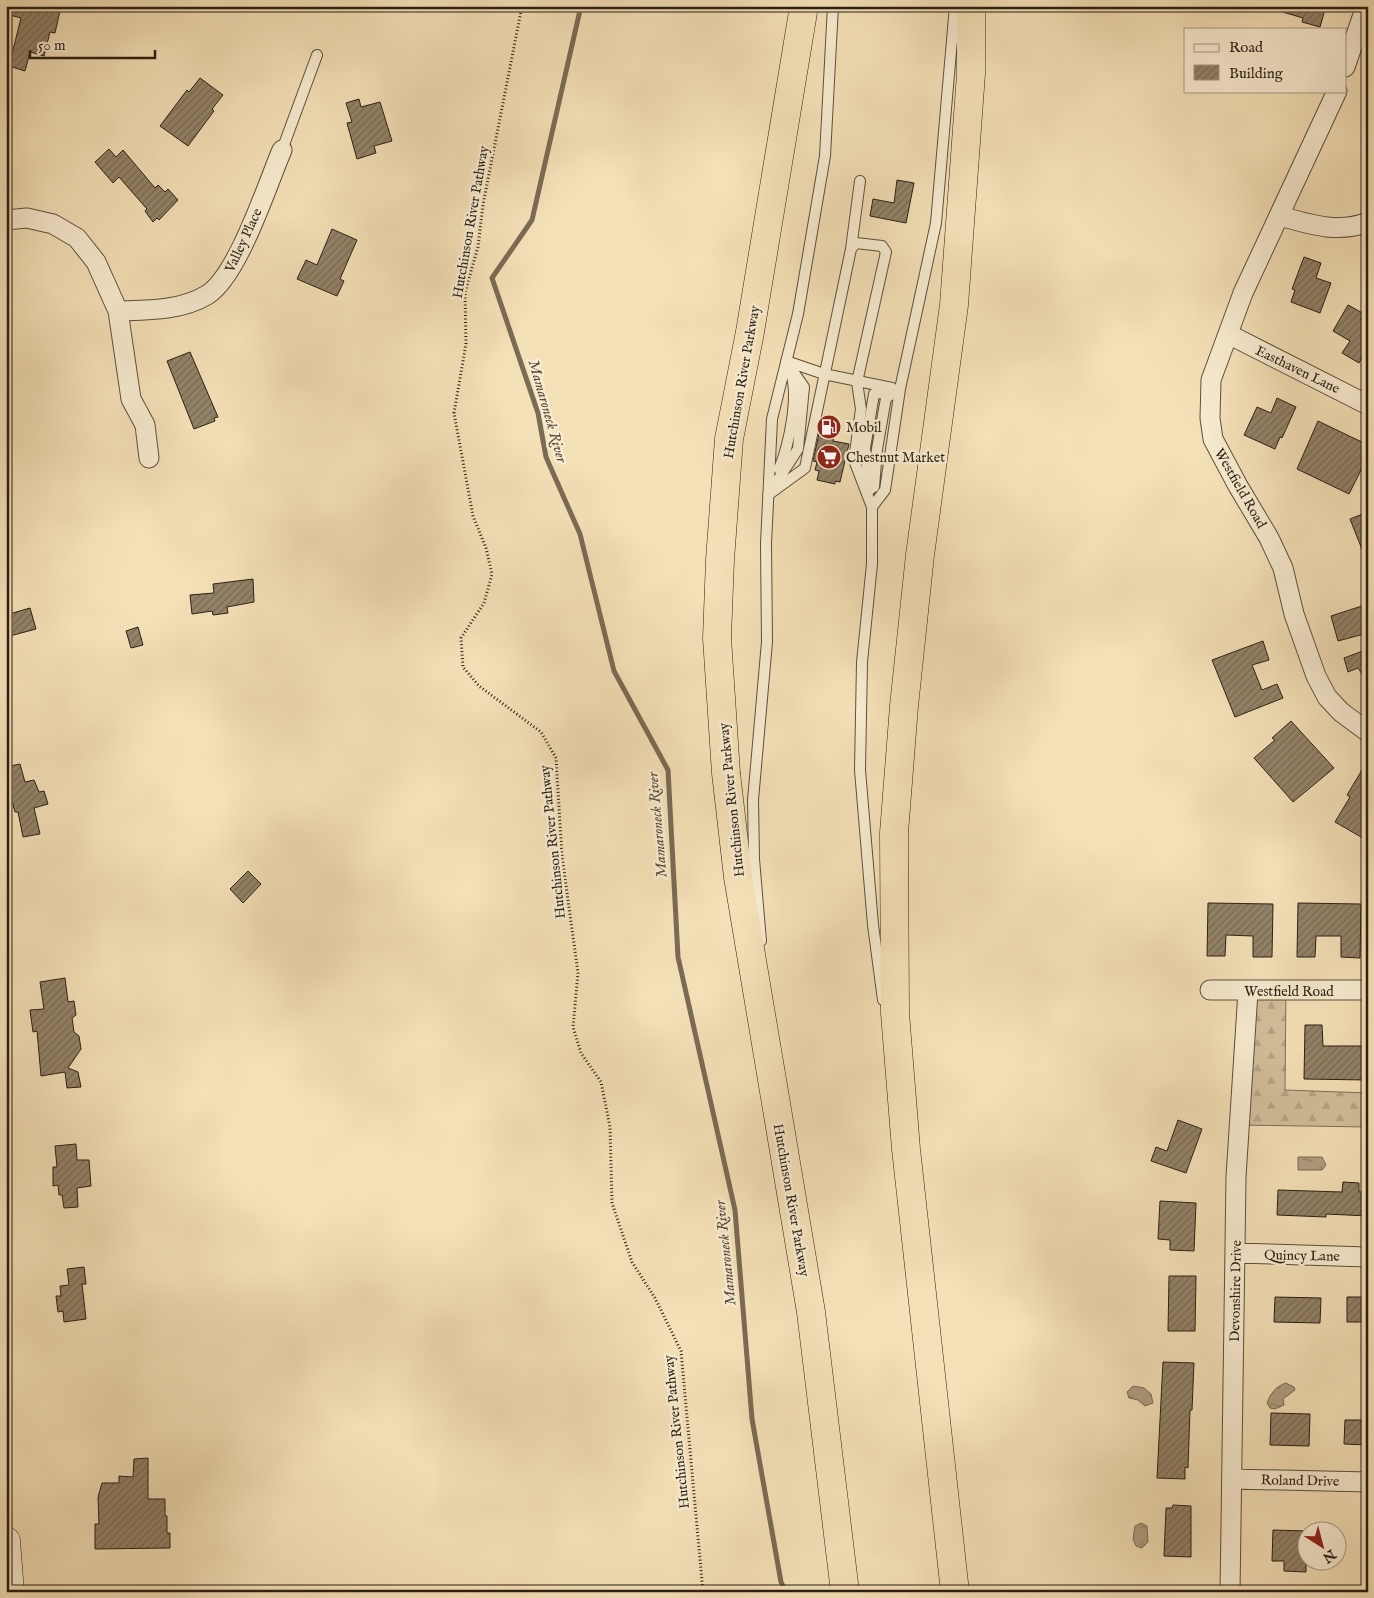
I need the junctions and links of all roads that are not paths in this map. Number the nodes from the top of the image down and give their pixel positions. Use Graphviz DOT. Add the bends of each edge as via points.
graph roads {
  1 [pos="804,6"];
  2 [pos="833,6"];
  3 [pos="955,6"];
  4 [pos="971,6"];
  5 [pos="1365,16"];
  6 [pos="317,56"];
  7 [pos="1346,64"];
  8 [pos="1337,92"];
  9 [pos="282,150"];
  10 [pos="860,181"];
  11 [pos="1280,216"];
  12 [pos="6,220"];
  13 [pos="1368,222"];
  14 [pos="851,249"];
  15 [pos="118,311"];
  16 [pos="1228,334"];
  17 [pos="786,361"];
  18 [pos="824,374"];
  19 [pos="857,382"];
  20 [pos="900,389"];
  21 [pos="1368,405"];
  22 [pos="149,458"];
  23 [pos="768,496"];
  24 [pos="872,507"];
  25 [pos="1368,732"];
  26 [pos="1210,990"];
  27 [pos="1368,990"];
  28 [pos="1248,991"];
  29 [pos="766,1049"];
  30 [pos="906,1150"];
  31 [pos="1235,1253"];
  32 [pos="1368,1257"];
  33 [pos="1232,1479"];
  34 [pos="1368,1482"];
  35 [pos="6,1541"];
  36 [pos="843,1585"];
  37 [pos="955,1588"];
  38 [pos="10,1592"];
  39 [pos="1230,1592"];
  1 -- 29 [label="highway, Hutchinson River Parkway" via="729,439 720,560 718,638 726,773 738,878"];
  2 -- 17 [label="lane" via="824,156 798,314"];
  3 -- 20 [label="lane" via="936,223"];
  4 -- 30 [label="highway" via="971,74 954,305 920,555 894,833 895,1013"];
  5 -- 7 [label="street"];
  6 -- 9 [label="lane"];
  8 -- 11 [label="street, Westfield Road"];
  9 -- 15 [label="street, Valley Place" via="242,247 227,274 208,294 181,306"];
  10 -- 14 [label="lane"];
  11 -- 13 [label="street" via="1319,227 1354,227"];
  11 -- 16 [label="street, Westfield Road" via="1243,293"];
  12 -- 15 [label="street" via="26,218 53,224 77,238 96,262"];
  14 -- 18 [label="lane"];
  14 -- 19 [label="lane" via="856,243 882,246 886,252"];
  15 -- 22 [label="street" via="131,399 145,424"];
  16 -- 21 [label="street, Easthaven Lane"];
  16 -- 25 [label="street, Westfield Road" via="1211,380 1213,439 1283,568 1294,614 1316,676 1334,705"];
  17 -- 18 [label="lane"];
  17 -- 23 [label="lane" via="772,419"];
  17 -- 23 [label="lane" via="804,387 798,449"];
  18 -- 19 [label="lane"];
  18 -- 23 [label="lane" via="805,468"];
  19 -- 20 [label="lane"];
  19 -- 24 [label="lane" via="861,409 854,460"];
  20 -- 24 [label="lane" via="885,490"];
  20 -- 24 [label="lane" via="874,394 865,448"];
  23 -- 29 [label="lane" via="767,642 753,800"];
  24 -- 30 [label="lane" via="872,564 862,662 860,770 873,925"];
  26 -- 28 [label="street, Westfield Road"];
  27 -- 28 [label="street, Westfield Road"];
  28 -- 31 [label="street, Devonshire Drive" via="1236,1177"];
  29 -- 36 [label="highway, Hutchinson River Parkway" via="811,1312"];
  30 -- 37 [label="highway"];
  31 -- 32 [label="street, Quincy Lane"];
  31 -- 33 [label="street, Devonshire Drive"];
  33 -- 34 [label="street, Roland Drive"];
  33 -- 39 [label="street, Devonshire Drive"];
  35 -- 38 [label="street"];
}
